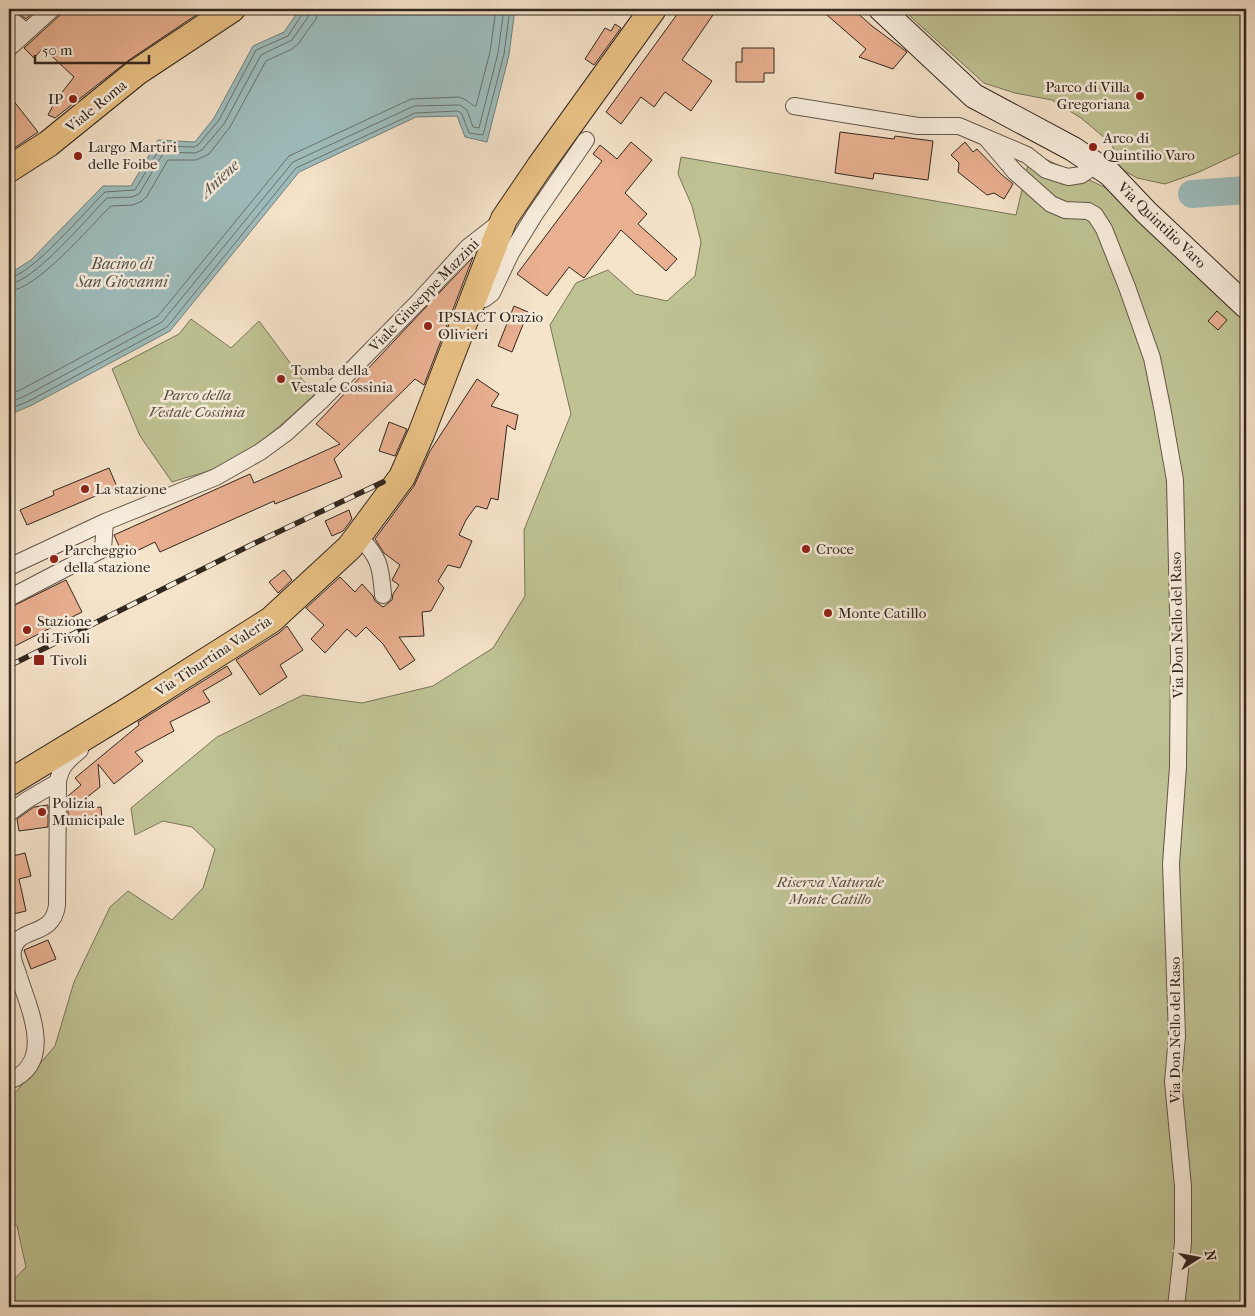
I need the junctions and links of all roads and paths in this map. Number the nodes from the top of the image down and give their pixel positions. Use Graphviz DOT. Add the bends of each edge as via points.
graph roads {
  1 [pos="52,9"];
  2 [pos="232,9"];
  3 [pos="653,9"];
  4 [pos="881,9"];
  5 [pos="9,18"];
  6 [pos="26,32"];
  7 [pos="9,48"];
  8 [pos="794,106"];
  9 [pos="988,138"];
  10 [pos="586,140"];
  11 [pos="1096,165"];
  12 [pos="9,169"];
  13 [pos="504,219"];
  14 [pos="472,300"];
  15 [pos="1246,306"];
  16 [pos="105,522"];
  17 [pos="358,536"];
  18 [pos="9,567"];
  19 [pos="383,595"];
  20 [pos="9,598"];
  21 [pos="129,710"];
  22 [pos="58,782"];
  23 [pos="9,783"];
  24 [pos="9,813"];
  25 [pos="13,974"];
  26 [pos="9,1081"];
  27 [pos="1176,1307"];
  1 -- 6 [label="street"];
  2 -- 12 [label="main road, Viale Roma" via="137,72 62,134"];
  3 -- 13 [label="main road, Viale Giuseppe Mazzini"];
  4 -- 11 [label="main road, Via Quintilio Varo" via="974,96 1074,149"];
  5 -- 6 [label="street"];
  6 -- 7 [label="street"];
  8 -- 9 [label="street" via="918,126 959,126"];
  9 -- 11 [label="street" via="1027,155 1046,170 1068,178 1081,175"];
  9 -- 27 [label="street, Via Don Nello del Raso" via="1015,172 1051,204 1064,210 1095,215 1104,229 1152,358 1174,480 1179,654 1178,767 1171,864 1177,1036 1173,1082 1183,1186"];
  10 -- 14 [label="street" via="511,253 492,293 482,300"];
  11 -- 15 [label="main road, Via Quintilio Varo" via="1110,174"];
  13 -- 14 [label="main road, Via Tiburtina Valeria"];
  13 -- 16 [label="street, Viale Giuseppe Mazzini" via="468,247 330,392 278,439 230,470"];
  14 -- 17 [label="main road, Via Tiburtina Valeria" via="402,477"];
  16 -- 18 [label="street, Viale Giuseppe Mazzini"];
  16 -- 20 [label="street" via="103,550"];
  17 -- 19 [label="street" via="377,559"];
  17 -- 21 [label="main road, Via Tiburtina Valeria" via="271,620"];
  21 -- 22 [label="street" via="69,759"];
  21 -- 23 [label="main road, Via Tiburtina Valeria"];
  22 -- 24 [label="street"];
  22 -- 25 [label="street" via="56,914 50,924 27,934 15,946"];
  25 -- 26 [label="street" via="32,1023 36,1046 29,1067"];
}
